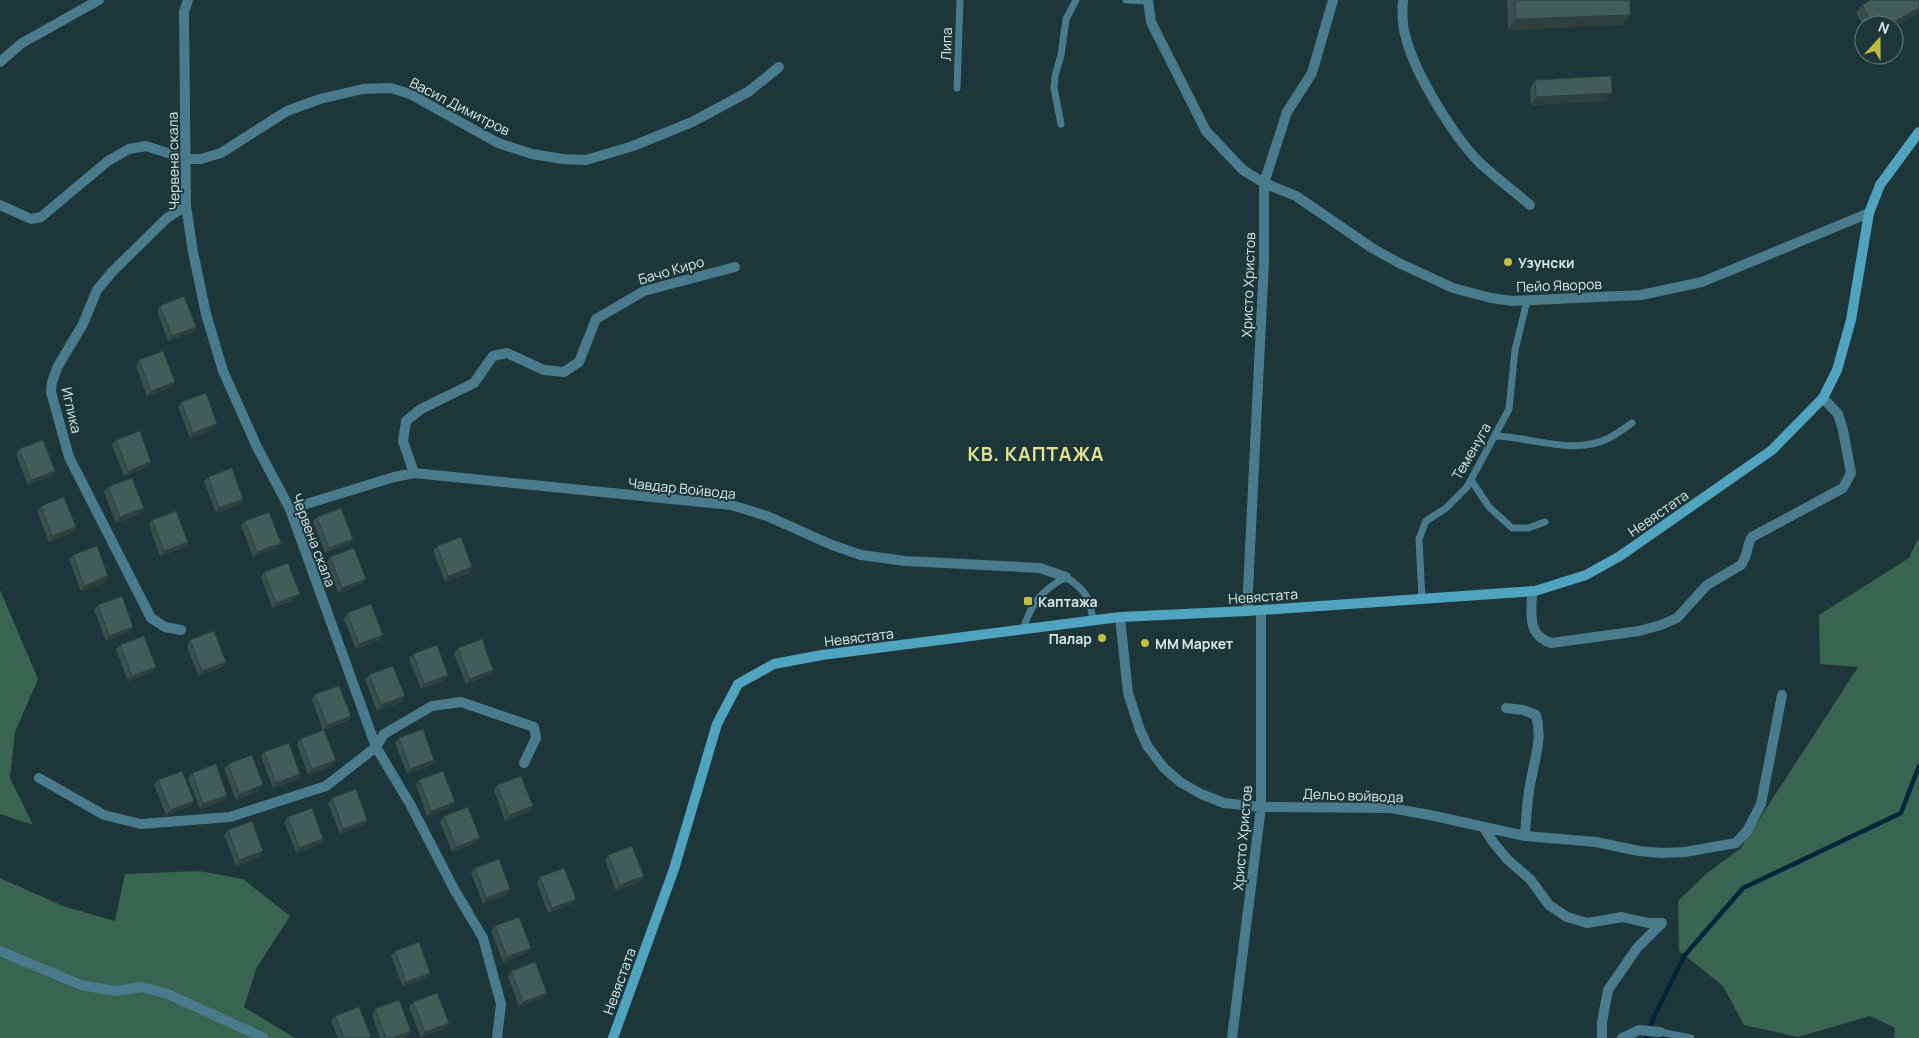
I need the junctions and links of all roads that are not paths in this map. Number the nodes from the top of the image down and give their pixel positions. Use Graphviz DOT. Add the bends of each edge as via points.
graph roads {
  1 [pos="99,0"];
  2 [pos="188,0"];
  3 [pos="960,0"];
  4 [pos="1076,0"];
  5 [pos="1126,0"];
  6 [pos="1333,0"];
  7 [pos="1403,0"];
  8 [pos="1148,1"];
  9 [pos="0,62"];
  10 [pos="779,68"];
  11 [pos="957,88"];
  12 [pos="1060,124"];
  13 [pos="1919,132"];
  14 [pos="186,158"];
  15 [pos="1264,183"];
  16 [pos="0,205"];
  17 [pos="1530,205"];
  18 [pos="186,206"];
  19 [pos="1869,213"];
  20 [pos="735,267"];
  21 [pos="1527,301"];
  22 [pos="1822,398"];
  23 [pos="1632,423"];
  24 [pos="1495,436"];
  25 [pos="414,473"];
  26 [pos="1471,480"];
  27 [pos="290,509"];
  28 [pos="1545,522"];
  29 [pos="1066,576"];
  30 [pos="1532,592"];
  31 [pos="1422,599"];
  32 [pos="1261,610"];
  33 [pos="1247,611"];
  34 [pos="1120,617"];
  35 [pos="1093,620"];
  36 [pos="181,630"];
  37 [pos="1023,630"];
  38 [pos="1782,695"];
  39 [pos="1506,708"];
  40 [pos="376,747"];
  41 [pos="524,763"];
  42 [pos="38,778"];
  43 [pos="1261,807"];
  44 [pos="1484,828"];
  45 [pos="1525,836"];
  46 [pos="0,951"];
  47 [pos="1660,1032"];
  48 [pos="264,1038"];
  49 [pos="497,1038"];
  50 [pos="613,1038"];
  51 [pos="1232,1038"];
  52 [pos="1602,1038"];
  53 [pos="1622,1038"];
  54 [pos="1691,1038"];
  1 -- 9 [label="street" via="22,43"];
  2 -- 14 [label="street, Червена скала" via="184,12"];
  3 -- 11 [label="lane, Липа"];
  4 -- 12 [label="lane" via="1066,19 1055,76"];
  5 -- 8 [label="lane"];
  6 -- 15 [label="street, Христо Христов" via="1312,73 1287,112"];
  7 -- 17 [label="street" via="1406,38 1425,82 1455,134 1480,163"];
  8 -- 15 [label="street" via="1151,22 1206,132 1243,170"];
  10 -- 14 [label="street, Васил Димитров" via="748,92 692,122 633,146 586,160 532,154 498,143 410,94 391,88 363,89 320,99 287,112 221,153 201,159"];
  13 -- 19 [label="street, Невястата" via="1880,185"];
  14 -- 16 [label="street, Васил Димитров" via="146,146 130,150 108,161 41,217 31,219"];
  14 -- 18 [label="street, Червена скала"];
  15 -- 21 [label="street, Пейо Яворов" via="1296,196 1372,248 1452,288 1491,298"];
  15 -- 33 [label="street, Христо Христов" via="1264,261"];
  18 -- 27 [label="street, Червена скала" via="204,306 223,371 256,446"];
  18 -- 36 [label="street, Иглика" via="167,218 97,290 83,324 58,366 51,392 70,457 151,618 165,627"];
  19 -- 21 [label="street, Пейо Яворов" via="1702,282 1641,295"];
  19 -- 22 [label="street, Невястата" via="1851,320 1837,370"];
  20 -- 25 [label="street, Бачо Киро" via="644,291 596,319 579,362 564,372 544,370 507,353 493,356 474,382 421,409 406,421 403,441"];
  21 -- 24 [label="lane, Теменуга" via="1515,350 1509,409"];
  22 -- 30 [label="street, Невястата" via="1772,450 1620,556 1586,575"];
  22 -- 30 [label="street" via="1838,414 1851,473 1849,480 1843,488 1752,537 1742,565 1707,586 1677,618 1640,631 1551,643 1542,640 1533,628"];
  23 -- 24 [label="lane" via="1609,438 1586,445 1567,446"];
  24 -- 26 [label="lane, Теменуга"];
  25 -- 27 [label="street, Чавдар Войвода"];
  25 -- 29 [label="street, Чавдар Войвода" via="731,505 767,516 861,555 905,561 1040,568"];
  26 -- 28 [label="lane" via="1489,507 1512,528 1528,528"];
  26 -- 31 [label="lane, Теменуга" via="1446,508 1426,522 1419,539"];
  27 -- 40 [label="street, Червена скала"];
  29 -- 35 [label="lane" via="1082,588 1091,603"];
  29 -- 37 [label="lane" via="1052,584 1035,601"];
  30 -- 31 [label="street, Невястата"];
  31 -- 32 [label="street, Невястата"];
  32 -- 33 [label="street, Невястата"];
  32 -- 43 [label="street, Христо Христов"];
  33 -- 34 [label="street, Невястата"];
  34 -- 35 [label="street, Невястата"];
  34 -- 43 [label="street, Дельо войвода" via="1128,693 1148,747 1169,773 1201,794 1224,803"];
  35 -- 37 [label="street, Невястата"];
  37 -- 50 [label="street, Невястата" via="784,662 774,664 738,684 717,724 674,869"];
  38 -- 45 [label="street, Дельо войвода" via="1761,804 1747,832 1736,843 1662,853 1596,842"];
  39 -- 45 [label="street" via="1536,715 1540,727"];
  40 -- 41 [label="street" via="384,734 432,706 461,702 534,726 536,738"];
  40 -- 42 [label="street" via="326,786 230,817 141,824 104,815"];
  40 -- 49 [label="street, Червена скала" via="483,938 501,1004"];
  43 -- 44 [label="street, Дельо войвода" via="1390,808"];
  43 -- 51 [label="street, Христо Христов"];
  44 -- 45 [label="street, Дельо войвода"];
  44 -- 52 [label="street" via="1492,842 1530,880 1549,905 1567,917 1587,923 1622,917 1648,923 1662,922 1637,948 1608,990"];
  46 -- 48 [label="street" via="81,985 115,992 142,986 168,994"];
  47 -- 53 [label="street" via="1639,1030"];
  47 -- 54 [label="lane"];
}
